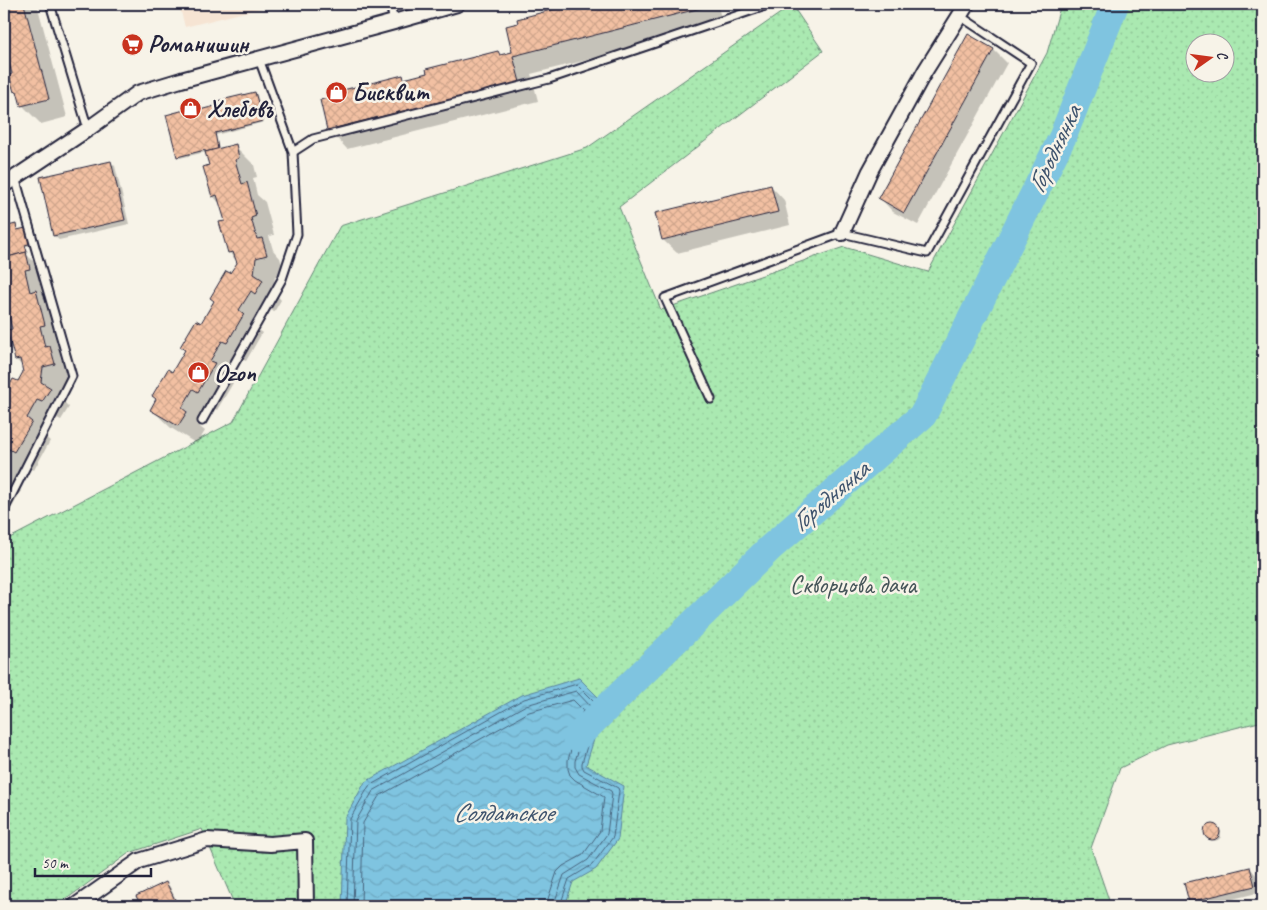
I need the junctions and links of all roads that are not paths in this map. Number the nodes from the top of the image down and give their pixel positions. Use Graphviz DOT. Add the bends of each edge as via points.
graph roads {
  1 [pos="50,4"];
  2 [pos="390,4"];
  3 [pos="457,4"];
  4 [pos="772,4"];
  5 [pos="964,10"];
  6 [pos="394,22"];
  7 [pos="259,59"];
  8 [pos="88,128"];
  9 [pos="293,152"];
  10 [pos="10,181"];
  11 [pos="842,232"];
  12 [pos="711,399"];
  13 [pos="202,421"];
  14 [pos="4,510"];
  15 [pos="75,906"];
  16 [pos="306,906"];
  1 -- 8 [label="lane"];
  2 -- 6 [label="lane"];
  3 -- 6 [label="street"];
  4 -- 9 [label="lane" via="549,79 313,139"];
  5 -- 11 [label="street" via="925,71 870,171"];
  5 -- 11 [label="lane" via="1031,63 927,253"];
  6 -- 7 [label="street"];
  7 -- 8 [label="street" via="138,93"];
  7 -- 9 [label="lane"];
  8 -- 10 [label="street"];
  9 -- 13 [label="lane" via="297,234 282,279"];
  10 -- 14 [label="lane" via="72,376"];
  11 -- 12 [label="lane" via="665,298"];
  15 -- 16 [label="street" via="138,860 206,840 270,844 305,841"];
}
